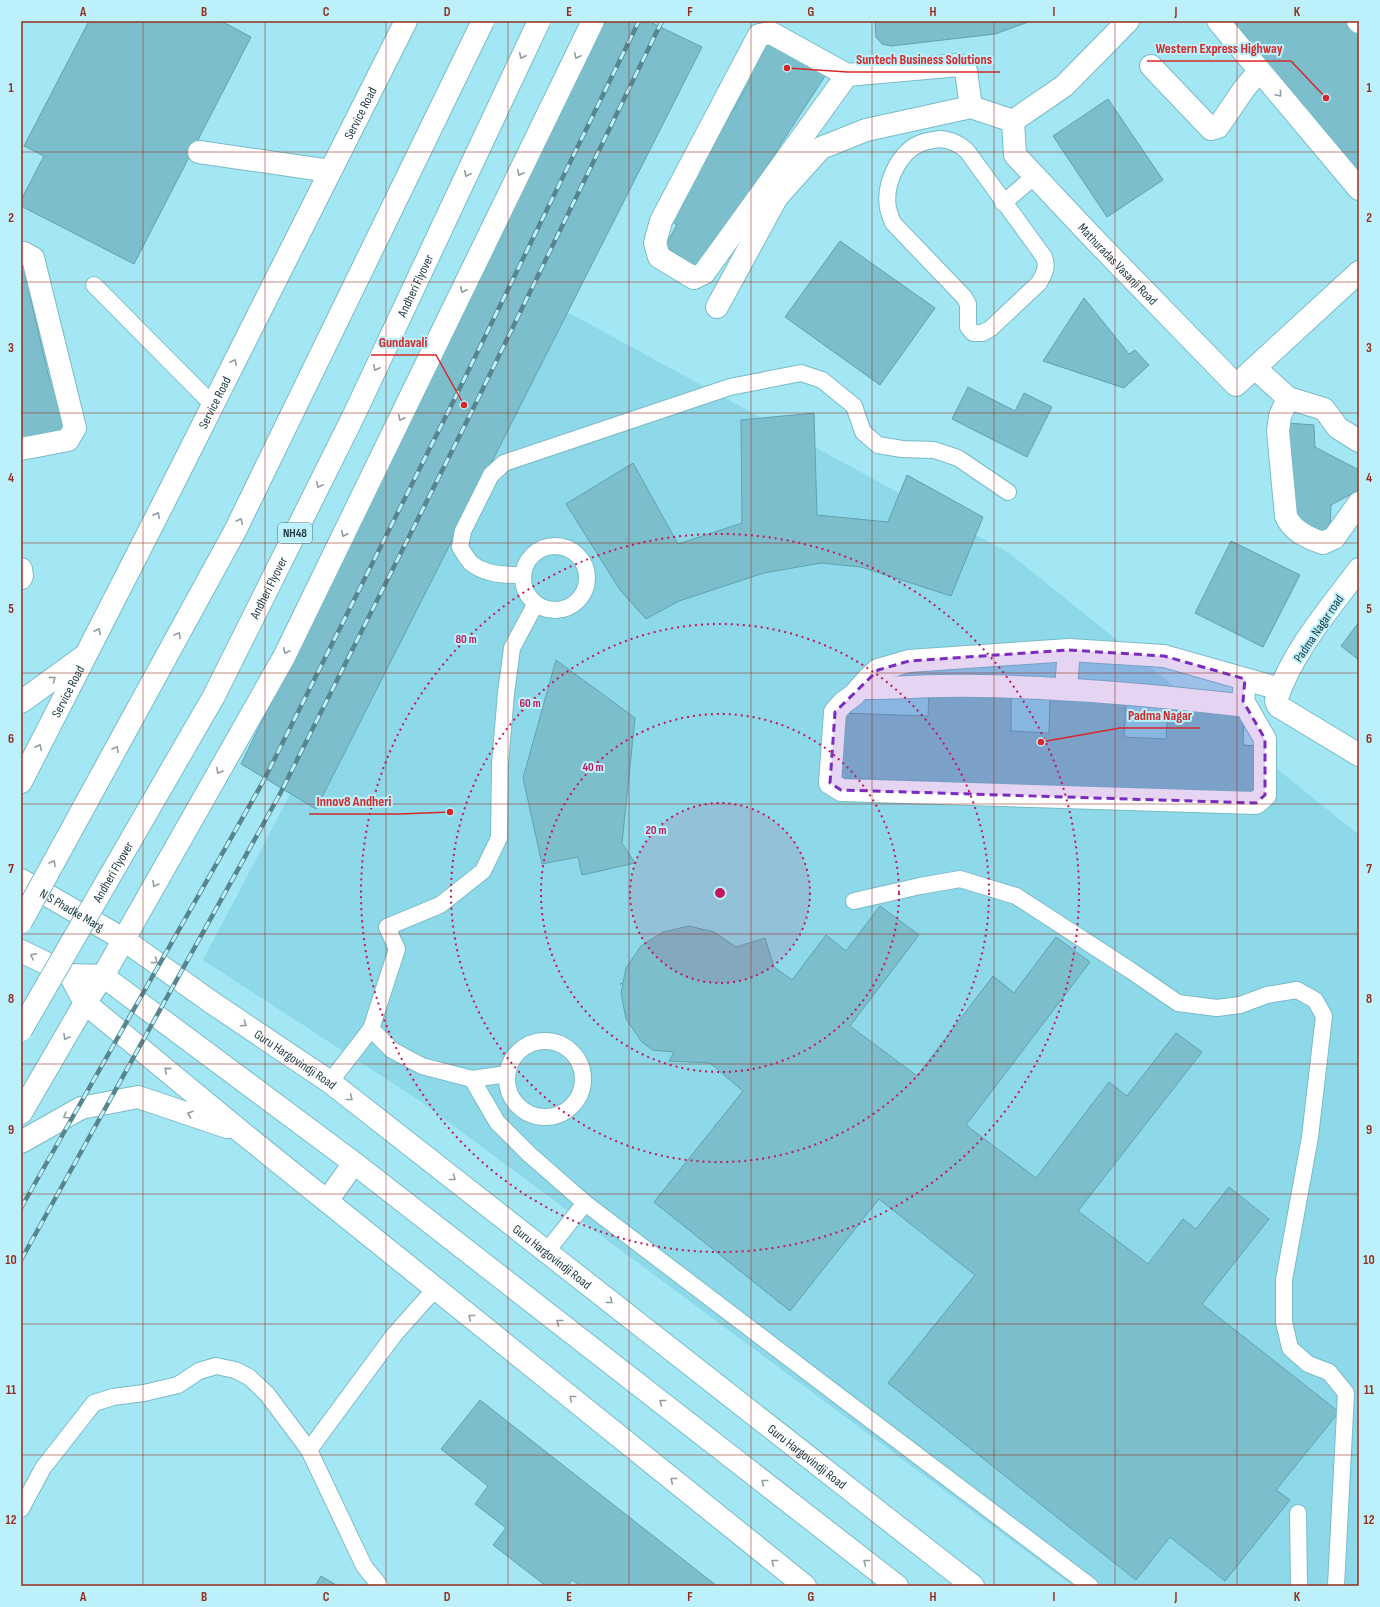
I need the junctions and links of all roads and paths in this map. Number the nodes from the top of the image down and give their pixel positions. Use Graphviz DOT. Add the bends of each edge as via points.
graph roads {
  1 [pos="406,21"];
  2 [pos="483,21"];
  3 [pos="539,21"];
  4 [pos="593,21"];
  5 [pos="1128,21"];
  6 [pos="1218,21"];
  7 [pos="1151,66"];
  8 [pos="1260,71"];
  9 [pos="847,75"];
  10 [pos="971,106"];
  11 [pos="1013,121"];
  12 [pos="199,152"];
  13 [pos="330,171"];
  14 [pos="1035,176"];
  15 [pos="1359,189"];
  16 [pos="1003,202"];
  17 [pos="21,253"];
  18 [pos="1359,272"];
  19 [pos="94,285"];
  20 [pos="717,307"];
  21 [pos="1255,368"];
  22 [pos="1288,398"];
  23 [pos="213,405"];
  24 [pos="1359,441"];
  25 [pos="21,449"];
  26 [pos="1008,492"];
  27 [pos="1359,503"];
  28 [pos="21,569"];
  29 [pos="1359,569"];
  30 [pos="522,575"];
  31 [pos="21,578"];
  32 [pos="536,605"];
  33 [pos="1069,650"];
  34 [pos="86,655"];
  35 [pos="1245,679"];
  36 [pos="860,688"];
  37 [pos="1066,689"];
  38 [pos="1280,689"];
  39 [pos="1243,701"];
  40 [pos="21,702"];
  41 [pos="1359,755"];
  42 [pos="21,782"];
  43 [pos="21,880"];
  44 [pos="854,901"];
  45 [pos="21,922"];
  46 [pos="123,939"];
  47 [pos="21,951"];
  48 [pos="70,974"];
  49 [pos="103,976"];
  50 [pos="85,1003"];
  51 [pos="371,1028"];
  52 [pos="21,1030"];
  53 [pos="507,1074"];
  54 [pos="472,1080"];
  55 [pos="330,1082"];
  56 [pos="21,1113"];
  57 [pos="240,1131"];
  58 [pos="21,1142"];
  59 [pos="354,1163"];
  60 [pos="327,1201"];
  61 [pos="585,1203"];
  62 [pos="547,1251"];
  63 [pos="435,1289"];
  64 [pos="309,1450"];
  65 [pos="21,1509"];
  66 [pos="1298,1513"];
  67 [pos="380,1586"];
  68 [pos="805,1586"];
  69 [pos="897,1586"];
  70 [pos="973,1586"];
  71 [pos="1090,1586"];
  72 [pos="1299,1586"];
  73 [pos="1336,1586"];
  1 -- 13 [label="main road, Service Road"];
  45 -- 2 [label="main road, one-way, bridge" via="235,531"];
  3 -- 52 [label="main road, Andheri Flyover / NH48, one-way, bridge" via="353,417 214,696"];
  4 -- 46 [label="main road, one-way" via="284,657"];
  5 -- 11 [label="main road" via="1064,86"];
  6 -- 8 [label="main road"];
  7 -- 8 [label="main road" via="1211,129 1218,127 1244,88"];
  8 -- 15 [label="main road, one-way"];
  9 -- 9 [label="main road" via="771,34 759,36 661,221 655,243 659,257 694,278 704,273"];
  9 -- 10 [label="main road" via="959,65 966,71"];
  10 -- 11 [label="main road"];
  10 -- 20 [label="main road" via="866,130 821,148 777,197"];
  11 -- 14 [label="main road, Mathuradas Vasanji Road" via="1015,155"];
  12 -- 13 [label="main road"];
  23 -- 13 [label="main road, Service Road, one-way"];
  14 -- 16 [label="lane"];
  14 -- 21 [label="main road, Mathuradas Vasanji Road" via="1236,385"];
  16 -- 16 [label="lane" via="1047,264 1039,283 990,329 982,333 973,333 968,327 968,304 964,297 893,223 888,208 888,191 893,174 908,150 921,143 939,139 960,145"];
  17 -- 25 [label="main road" via="33,258 75,428 68,440"];
  18 -- 21 [label="main road, Mathuradas Vasanji Road"];
  19 -- 23 [label="lane"];
  21 -- 22 [label="main road"];
  22 -- 24 [label="main road" via="1324,409 1338,428"];
  22 -- 27 [label="main road" via="1280,416 1278,431 1286,516 1289,524 1323,544 1334,538"];
  34 -- 23 [label="main road, Service Road, one-way"];
  26 -- 30 [label="lane" via="958,458 934,450 902,449 878,444 863,432 854,406 822,380 801,374 730,387 504,463 491,475 463,531 460,547 471,563 486,571 502,575"];
  28 -- 31 [label="main road"];
  29 -- 38 [label="main road, Padma Nagar road" via="1301,648"];
  30 -- 32 [label="lane" via="523,586"];
  30 -- 32 [label="lane" via="525,564 532,555 541,548 552,546 573,551 586,567 586,587 575,604 556,611"];
  32 -- 51 [label="lane" via="512,648 500,764 499,838 483,871 477,876 440,905 387,927 397,949"];
  33 -- 35 [label="main road" via="1164,656"];
  33 -- 36 [label="main road" via="909,661 878,670"];
  33 -- 37 [label="main road"];
  40 -- 34 [label="main road, one-way"];
  42 -- 34 [label="main road, Service Road, one-way"];
  35 -- 38 [label="main road"];
  35 -- 39 [label="main road"];
  36 -- 37 [label="main road" via="977,686"];
  36 -- 39 [label="main road" via="835,712 830,783 841,790 1256,803 1265,795 1265,739"];
  37 -- 39 [label="main road" via="1165,696 1238,705"];
  38 -- 41 [label="main road" via="1276,700 1278,706"];
  43 -- 46 [label="main road, N S Phadke Marg"];
  44 -- 73 [label="lane" via="960,879 1016,896 1178,1003 1217,1008 1240,1006 1267,995 1297,990 1315,1000 1324,1016 1310,1137 1284,1280 1284,1322 1290,1348 1308,1364 1330,1372 1346,1393"];
  46 -- 49 [label="main road"];
  46 -- 55 [label="main road, Guru Hargovindji Road, one-way"];
  48 -- 47 [label="main road, one-way"];
  48 -- 49 [label="main road"];
  48 -- 50 [label="main road"];
  49 -- 50 [label="main road"];
  49 -- 59 [label="main road"];
  50 -- 56 [label="main road, one-way"];
  57 -- 50 [label="main road, one-way"];
  51 -- 54 [label="lane" via="392,1050 422,1066"];
  51 -- 55 [label="lane"];
  53 -- 53 [label="lane" via="510,1062 528,1045 540,1041 553,1042 574,1054 583,1077 582,1090 568,1110 544,1117 520,1108 512,1098"];
  53 -- 54 [label="lane"];
  54 -- 61 [label="lane" via="497,1122"];
  55 -- 62 [label="main road, Guru Hargovindji Road, one-way"];
  57 -- 58 [label="main road, one-way" via="138,1097 81,1108"];
  57 -- 60 [label="main road"];
  59 -- 60 [label="main road"];
  69 -- 59 [label="main road, one-way"];
  60 -- 63 [label="main road"];
  61 -- 62 [label="lane"];
  61 -- 71 [label="lane"];
  62 -- 70 [label="main road, Guru Hargovindji Road, one-way"];
  63 -- 64 [label="lane" via="394,1335"];
  68 -- 63 [label="main road, one-way"];
  64 -- 65 [label="lane" via="267,1394 249,1377 235,1370 216,1366 200,1371 178,1385 94,1403 43,1468"];
  64 -- 67 [label="lane" via="364,1566"];
  66 -- 72 [label="lane"];
}
